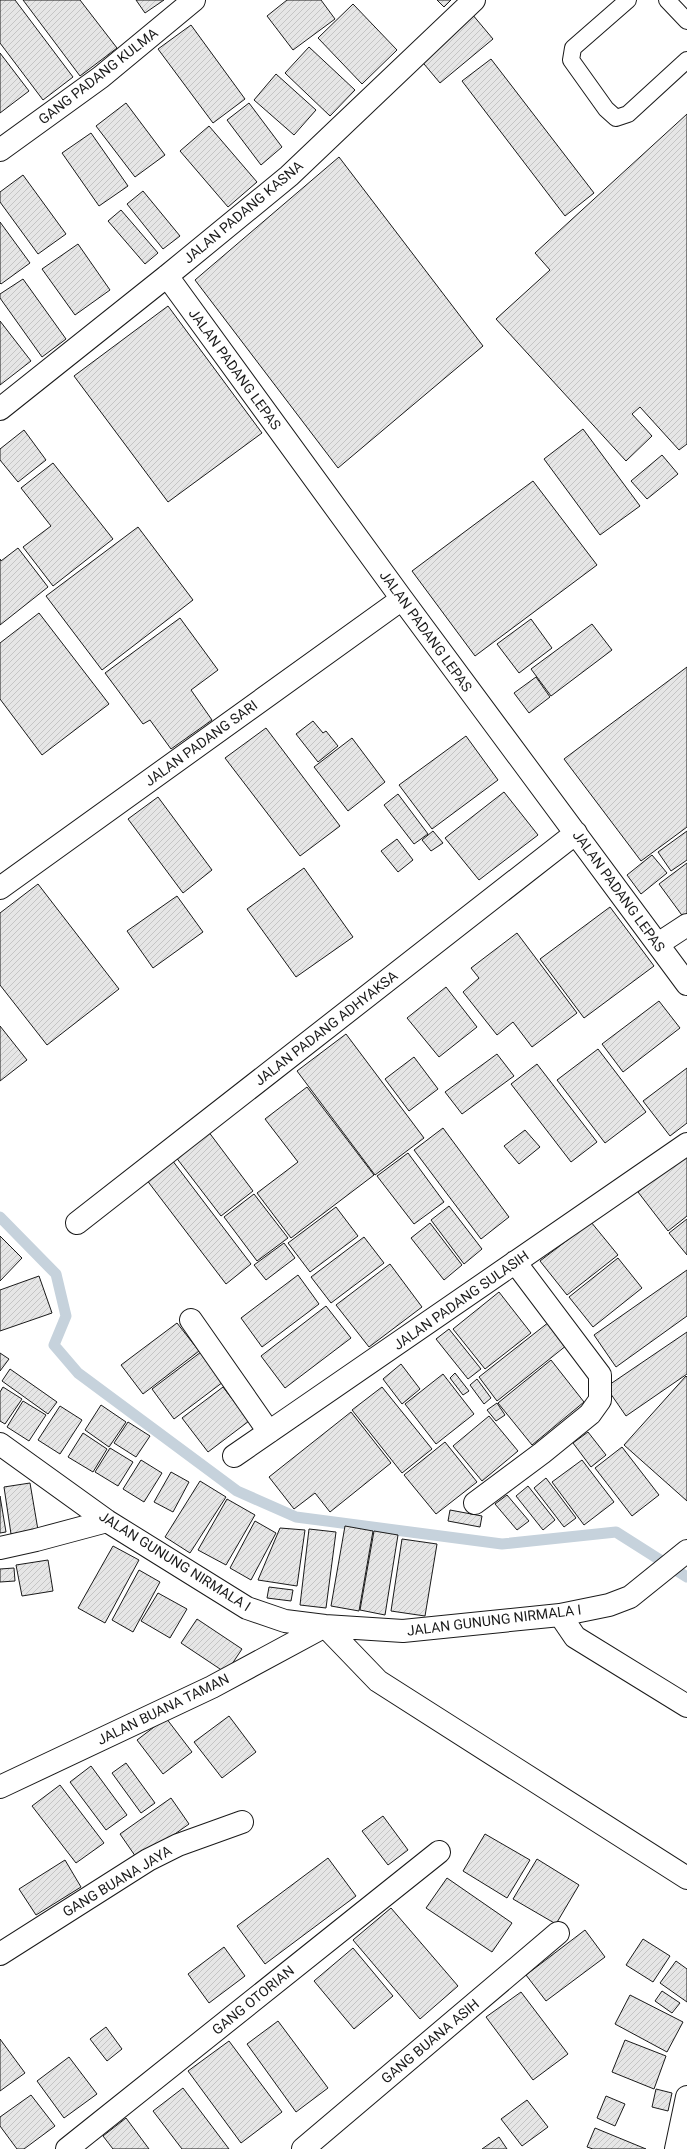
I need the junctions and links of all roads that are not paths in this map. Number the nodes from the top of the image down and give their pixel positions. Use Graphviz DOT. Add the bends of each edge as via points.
graph roads {
  1 [pos="194,0"];
  2 [pos="474,0"];
  3 [pos="628,0"];
  4 [pos="667,0"];
  5 [pos="687,21"];
  6 [pos="687,60"];
  7 [pos="0,150"];
  8 [pos="167,276"];
  9 [pos="0,409"];
  10 [pos="402,599"];
  11 [pos="576,833"];
  12 [pos="0,888"];
  13 [pos="687,924"];
  14 [pos="658,944"];
  15 [pos="687,984"];
  16 [pos="687,1144"];
  17 [pos="77,1223"];
  18 [pos="515,1262"];
  19 [pos="191,1320"];
  20 [pos="269,1432"];
  21 [pos="0,1444"];
  22 [pos="234,1456"];
  23 [pos="475,1502"];
  24 [pos="107,1520"];
  25 [pos="0,1548"];
  26 [pos="684,1555"];
  27 [pos="560,1615"];
  28 [pos="325,1626"];
  29 [pos="687,1706"];
  30 [pos="0,1787"];
  31 [pos="242,1822"];
  32 [pos="439,1852"];
  33 [pos="687,1878"];
  34 [pos="558,1933"];
  35 [pos="0,1954"];
  36 [pos="687,2097"];
  37 [pos="67,2149"];
  38 [pos="303,2149"];
  39 [pos="676,2149"];
  1 -- 7 [label="street, GANG PADANG KULMA" via="101,77"];
  2 -- 8 [label="street, JALAN PADANG KASNA" via="289,176"];
  3 -- 6 [label="lane" via="573,48 571,55 571,60 606,109 616,118 628,114"];
  4 -- 5 [label="lane"];
  8 -- 9 [label="street, JALAN PADANG KASNA"];
  8 -- 10 [label="street, JALAN PADANG LEPAS"];
  10 -- 11 [label="street, JALAN PADANG LEPAS"];
  10 -- 12 [label="street, JALAN PADANG SARI"];
  11 -- 14 [label="street, JALAN PADANG LEPAS"];
  11 -- 17 [label="street, JALAN PADANG ADHYAKSA"];
  13 -- 14 [label="street"];
  14 -- 15 [label="street, JALAN PADANG LEPAS"];
  16 -- 18 [label="street, JALAN PADANG SULASIH"];
  18 -- 20 [label="street, JALAN PADANG SULASIH"];
  18 -- 23 [label="street" via="600,1375 600,1400 590,1414"];
  19 -- 20 [label="street"];
  20 -- 22 [label="street, JALAN PADANG SULASIH"];
  21 -- 24 [label="street, JALAN GUNUNG NIRMALA I"];
  24 -- 25 [label="street"];
  24 -- 28 [label="street, JALAN GUNUNG NIRMALA I" via="247,1608 285,1621"];
  26 -- 27 [label="street, JALAN GUNUNG NIRMALA I" via="630,1597 609,1605"];
  27 -- 28 [label="street, JALAN GUNUNG NIRMALA I" via="403,1631"];
  27 -- 29 [label="street" via="576,1637"];
  28 -- 30 [label="street, JALAN BUANA TAMAN" via="212,1687"];
  28 -- 33 [label="street" via="378,1681"];
  31 -- 35 [label="street, GANG BUANA JAYA" via="148,1860"];
  32 -- 37 [label="street, GANG OTORIAN"];
  34 -- 38 [label="street, GANG BUANA ASIH"];
  36 -- 39 [label="street"];
}
